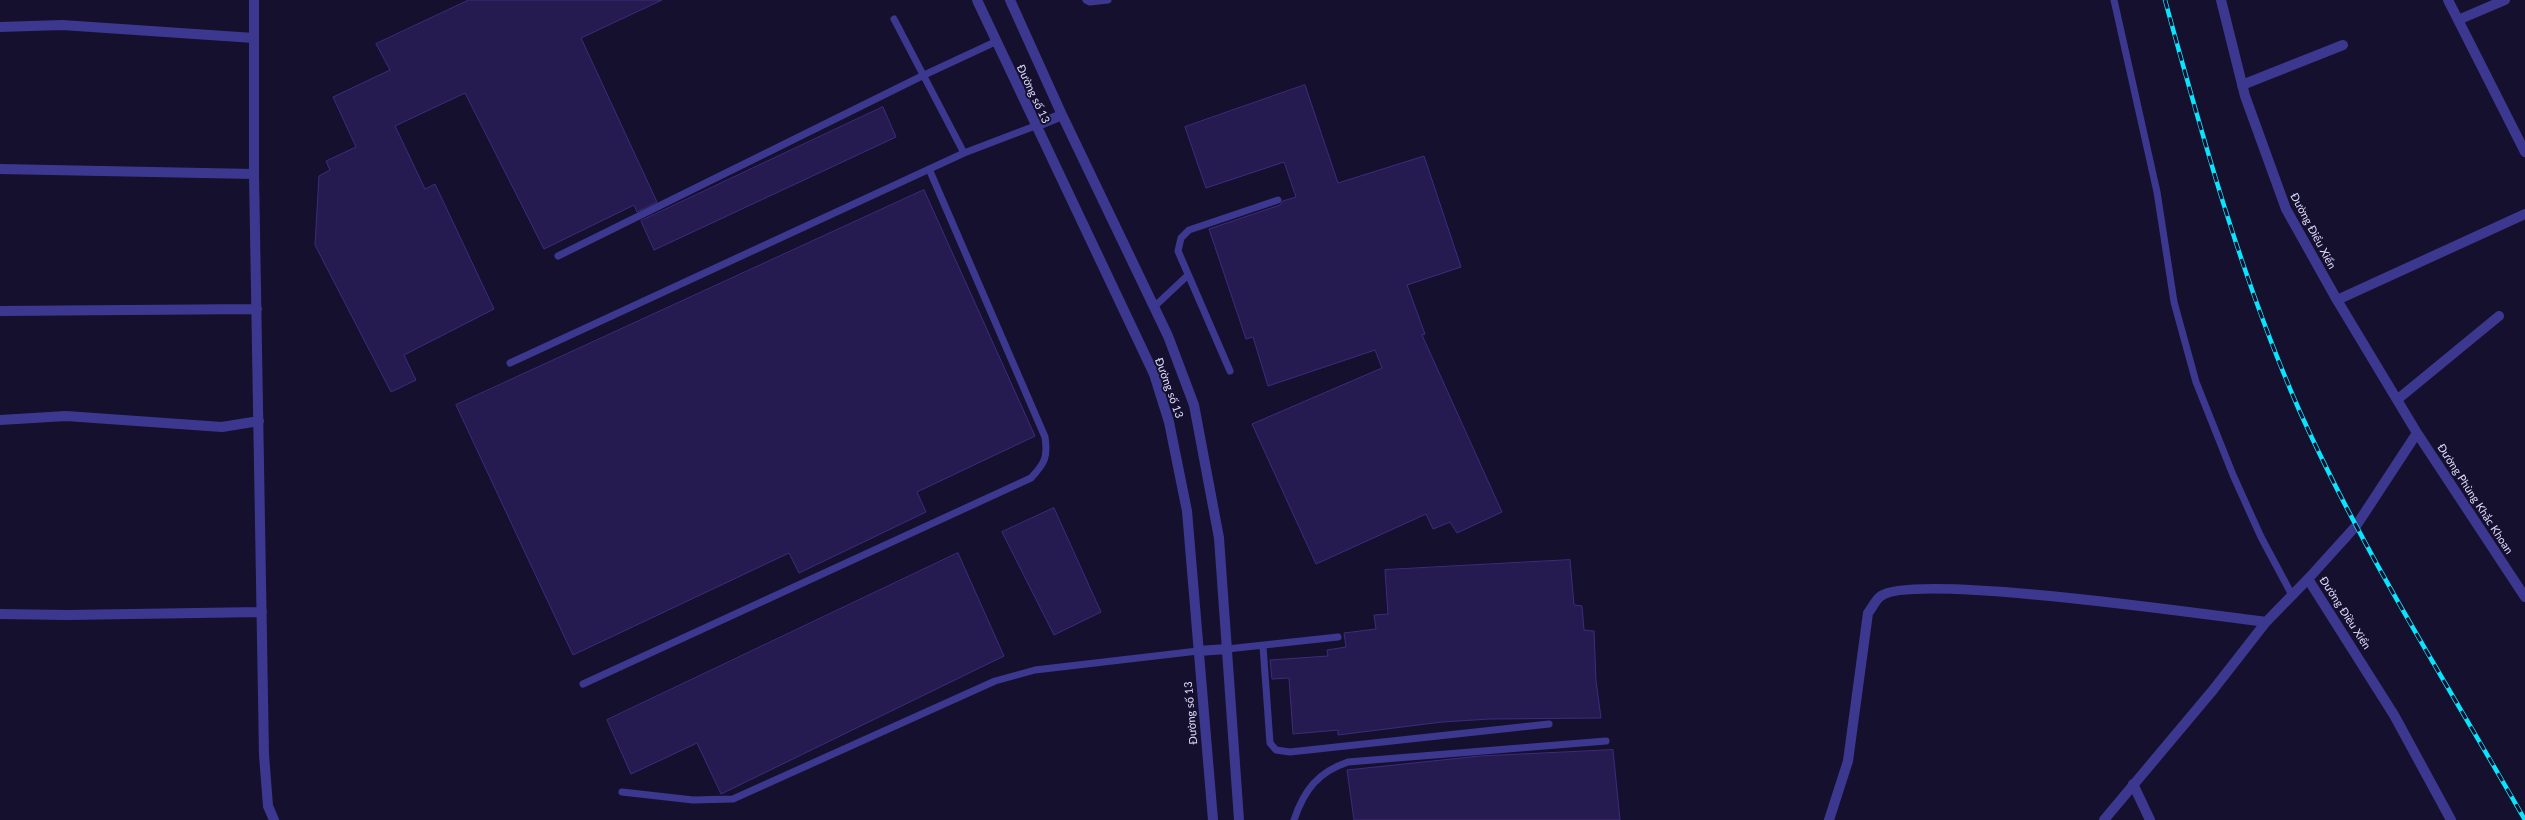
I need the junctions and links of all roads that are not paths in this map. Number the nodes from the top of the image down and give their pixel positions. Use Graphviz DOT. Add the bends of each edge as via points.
graph roads {
  1 [pos="254,0"];
  2 [pos="977,0"];
  3 [pos="1010,0"];
  4 [pos="1086,0"];
  5 [pos="1108,0"];
  6 [pos="2114,0"];
  7 [pos="2221,0"];
  8 [pos="2448,0"];
  9 [pos="2505,0"];
  10 [pos="894,19"];
  11 [pos="2458,20"];
  12 [pos="0,27"];
  13 [pos="254,38"];
  14 [pos="995,42"];
  15 [pos="2343,45"];
  16 [pos="922,76"];
  17 [pos="2242,86"];
  18 [pos="1062,115"];
  19 [pos="1034,126"];
  20 [pos="2525,152"];
  21 [pos="964,153"];
  22 [pos="0,169"];
  23 [pos="929,170"];
  24 [pos="254,174"];
  25 [pos="1278,200"];
  26 [pos="2525,214"];
  27 [pos="558,256"];
  28 [pos="1187,276"];
  29 [pos="2337,300"];
  30 [pos="1155,306"];
  31 [pos="257,309"];
  32 [pos="0,311"];
  33 [pos="2499,316"];
  34 [pos="510,363"];
  35 [pos="1230,371"];
  36 [pos="2398,399"];
  37 [pos="0,420"];
  38 [pos="259,421"];
  39 [pos="2418,433"];
  40 [pos="2308,579"];
  41 [pos="2292,595"];
  42 [pos="2525,597"];
  43 [pos="262,612"];
  44 [pos="0,614"];
  45 [pos="2266,622"];
  46 [pos="1338,637"];
  47 [pos="1263,646"];
  48 [pos="1227,649"];
  49 [pos="1198,651"];
  50 [pos="583,684"];
  51 [pos="1549,724"];
  52 [pos="1606,741"];
  53 [pos="2133,784"];
  54 [pos="622,792"];
  55 [pos="274,820"];
  56 [pos="1213,820"];
  57 [pos="1239,820"];
  58 [pos="1294,820"];
  59 [pos="1829,820"];
  60 [pos="2104,820"];
  61 [pos="2150,820"];
  62 [pos="2451,820"];
  1 -- 13 [label="street"];
  2 -- 14 [label="street, Đường số 13"];
  3 -- 18 [label="street, Đường số 13"];
  4 -- 5 [label="lane"];
  6 -- 41 [label="lane" via="2156,192 2174,302 2196,382 2236,482 2261,537"];
  7 -- 17 [label="street, Đường Điểu Xiển"];
  8 -- 11 [label="street"];
  9 -- 11 [label="street"];
  10 -- 16 [label="lane"];
  11 -- 20 [label="street"];
  12 -- 13 [label="street" via="62,25"];
  13 -- 24 [label="street"];
  14 -- 16 [label="lane"];
  14 -- 19 [label="street, Đường số 13"];
  15 -- 17 [label="street"];
  16 -- 21 [label="lane"];
  16 -- 27 [label="lane"];
  17 -- 29 [label="street, Đường Điểu Xiển" via="2286,209"];
  18 -- 19 [label="street"];
  18 -- 30 [label="street, Đường số 13"];
  19 -- 21 [label="lane"];
  19 -- 49 [label="street, Đường số 13" via="1154,374 1169,422 1187,511"];
  21 -- 23 [label="lane"];
  22 -- 24 [label="street"];
  23 -- 34 [label="lane"];
  23 -- 50 [label="lane" via="1045,437 1047,453 1042,466 1031,478"];
  24 -- 31 [label="street"];
  25 -- 28 [label="lane" via="1189,230 1181,238 1178,251"];
  26 -- 29 [label="street"];
  28 -- 30 [label="lane"];
  28 -- 35 [label="lane"];
  29 -- 36 [label="street, Đường Điểu Xiển"];
  30 -- 48 [label="street, Đường số 13" via="1194,405 1208,471 1219,538"];
  31 -- 32 [label="street"];
  31 -- 38 [label="street"];
  33 -- 36 [label="street"];
  36 -- 39 [label="street, Đường Điểu Xiển"];
  37 -- 38 [label="street" via="66,416 222,427"];
  38 -- 43 [label="street"];
  39 -- 40 [label="street, Đường Điều Xiển" via="2356,526"];
  39 -- 42 [label="street, Đường Phùng Khắc Khoan"];
  40 -- 41 [label="street"];
  40 -- 62 [label="street, Đường Điều Xiển" via="2394,714"];
  41 -- 45 [label="street"];
  43 -- 44 [label="street"];
  43 -- 55 [label="street" via="264,755 268,806"];
  45 -- 53 [label="street" via="2213,690"];
  45 -- 59 [label="street" via="1983,590 1900,590 1881,595 1868,613 1848,761"];
  46 -- 47 [label="lane"];
  47 -- 48 [label="lane"];
  47 -- 51 [label="lane" via="1270,743 1276,750 1290,752"];
  48 -- 49 [label="street"];
  48 -- 57 [label="street, Đường số 13"];
  49 -- 54 [label="lane" via="1035,670 995,681 733,799 693,800"];
  49 -- 56 [label="street, Đường số 13"];
  52 -- 58 [label="lane" via="1348,762 1331,768 1315,782 1301,799"];
  53 -- 60 [label="street"];
  53 -- 61 [label="street"];
}
